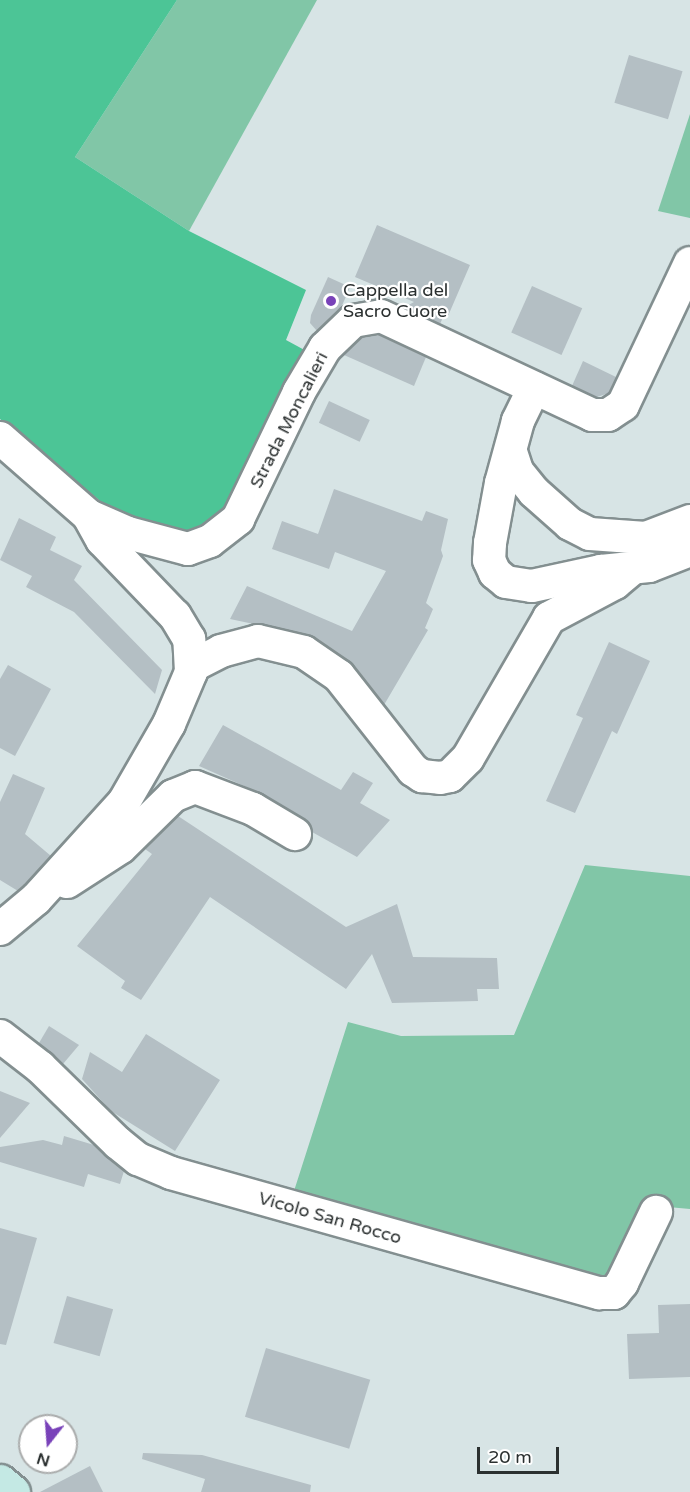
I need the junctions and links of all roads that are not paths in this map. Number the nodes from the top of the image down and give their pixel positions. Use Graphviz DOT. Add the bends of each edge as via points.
graph roads {
  1 [pos="690,263"];
  2 [pos="534,388"];
  3 [pos="0,438"];
  4 [pos="511,452"];
  5 [pos="89,516"];
  6 [pos="690,520"];
  7 [pos="690,550"];
  8 [pos="633,568"];
  9 [pos="192,666"];
  10 [pos="295,834"];
  11 [pos="36,899"];
  12 [pos="0,929"];
  13 [pos="0,1036"];
  14 [pos="656,1212"];
  15 [pos="0,1481"];
  16 [pos="13,1492"];
  1 -- 2 [label="street, Strada Moncalieri" via="623,405 616,412 592,415"];
  2 -- 4 [label="street" via="518,421"];
  2 -- 5 [label="street, Strada Moncalieri" via="381,316 352,321 325,348 237,519 210,541 188,549 165,545"];
  3 -- 5 [label="street, Strada Moncalieri"];
  4 -- 6 [label="street" via="517,471 534,492 570,524 590,534 646,538"];
  4 -- 8 [label="street" via="490,543 489,560 495,573 506,582 532,586"];
  5 -- 9 [label="street" via="102,540 175,616 189,639"];
  7 -- 8 [label="street"];
  8 -- 9 [label="street" via="615,583 549,618 468,758 450,776 422,776 413,770 339,676 304,652 258,641 221,651"];
  9 -- 11 [label="street" via="169,724 124,802"];
  10 -- 11 [label="street" via="236,801 195,787 173,796 122,848"];
  11 -- 12 [label="street"];
  13 -- 14 [label="street, Vicolo San Rocco" via="138,1159 171,1173 599,1293 614,1293 622,1283"];
  15 -- 16 [label="street"];
}
